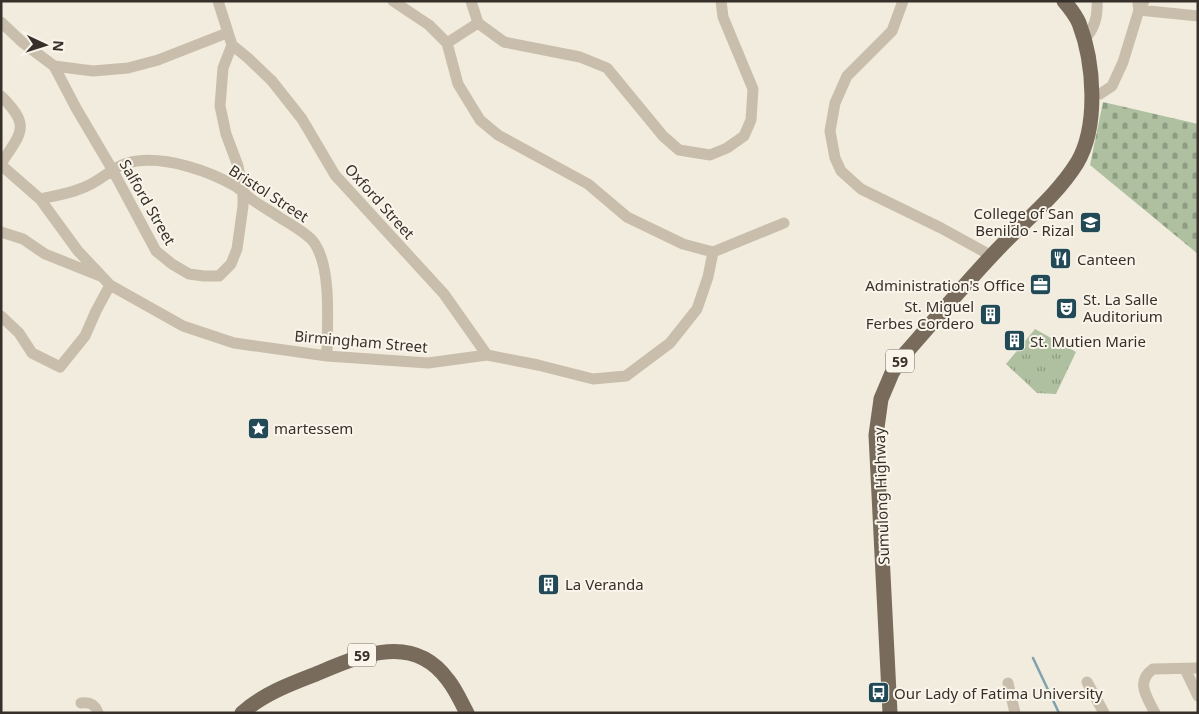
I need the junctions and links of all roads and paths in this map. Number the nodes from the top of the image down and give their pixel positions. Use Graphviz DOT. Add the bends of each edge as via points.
graph roads {
  1 [pos="218,1"];
  2 [pos="393,1"];
  3 [pos="471,1"];
  4 [pos="721,1"];
  5 [pos="903,1"];
  6 [pos="1064,1"];
  7 [pos="1097,1"];
  8 [pos="1140,4"];
  9 [pos="1198,16"];
  10 [pos="1,22"];
  11 [pos="478,23"];
  12 [pos="227,33"];
  13 [pos="1084,39"];
  14 [pos="446,43"];
  15 [pos="232,45"];
  16 [pos="54,66"];
  17 [pos="1092,94"];
  18 [pos="1,96"];
  19 [pos="1,165"];
  20 [pos="112,169"];
  21 [pos="243,192"];
  22 [pos="40,199"];
  23 [pos="784,223"];
  24 [pos="1,232"];
  25 [pos="713,252"];
  26 [pos="992,256"];
  27 [pos="106,281"];
  28 [pos="1,316"];
  29 [pos="327,356"];
  30 [pos="487,356"];
  31 [pos="1185,668"];
  32 [pos="1198,668"];
  33 [pos="1087,682"];
  34 [pos="1008,683"];
  35 [pos="1198,696"];
  36 [pos="81,703"];
  37 [pos="98,713"];
  38 [pos="242,713"];
  39 [pos="467,713"];
  40 [pos="890,713"];
  41 [pos="1015,713"];
  42 [pos="1104,713"];
  43 [pos="1155,713"];
  1 -- 12 [label="street"];
  2 -- 14 [label="street" via="429,25"];
  3 -- 11 [label="street"];
  4 -- 11 [label="street" via="723,17 752,89 751,120 744,136 710,155 680,150 663,136 607,68 580,57 504,42"];
  5 -- 26 [label="street" via="892,31 847,76 836,103 830,131 835,158 841,171 861,189"];
  6 -- 13 [label="main road, Sumulong Highway / 59" via="1078,21"];
  7 -- 13 [label="street" via="1097,18"];
  8 -- 9 [label="street"];
  8 -- 17 [label="street" via="1123,62 1112,86 1100,94"];
  10 -- 16 [label="street"];
  11 -- 14 [label="street"];
  12 -- 15 [label="street"];
  12 -- 16 [label="street" via="128,68 93,71"];
  13 -- 17 [label="main road, Sumulong Highway / 59"];
  14 -- 25 [label="street" via="458,84 480,120 498,135 588,184 627,217 683,244"];
  15 -- 21 [label="street, Salford Street" via="223,68 220,106"];
  15 -- 30 [label="street, Oxford Street" via="272,81 302,119 335,175 444,294"];
  16 -- 20 [label="street, Salford Street"];
  17 -- 26 [label="main road, Sumulong Highway / 59" via="1086,142 1077,162 1058,188"];
  18 -- 19 [label="street" via="15,110 22,128"];
  19 -- 22 [label="street, Birmingham Street"];
  20 -- 21 [label="street, Bristol Street" via="124,163 155,160 210,174"];
  20 -- 21 [label="street, Salford Street" via="156,251 189,274 219,276 231,264 237,249"];
  20 -- 22 [label="street, Bristol Street" via="88,186"];
  21 -- 29 [label="street, Bristol Street" via="315,243 326,272"];
  22 -- 27 [label="street, Birmingham Street" via="78,251"];
  23 -- 25 [label="street"];
  24 -- 27 [label="street" via="22,239 45,254"];
  25 -- 30 [label="street, Birmingham Street" via="697,309 670,343 626,376 593,379"];
  26 -- 40 [label="main road, Sumulong Highway / 59" via="902,357 880,399 876,435"];
  27 -- 28 [label="street" via="85,336 60,367 32,353 19,333"];
  27 -- 29 [label="street, Birmingham Street" via="183,326 234,343"];
  29 -- 30 [label="street, Birmingham Street" via="428,363"];
  31 -- 32 [label="street"];
  31 -- 35 [label="street"];
  31 -- 43 [label="street" via="1153,669 1147,673 1144,689"];
  33 -- 42 [label="street"];
  34 -- 41 [label="street"];
  36 -- 37 [label="street" via="94,705"];
  38 -- 39 [label="main road, 59" via="271,693 360,656 401,651 424,659 442,673"];
}
